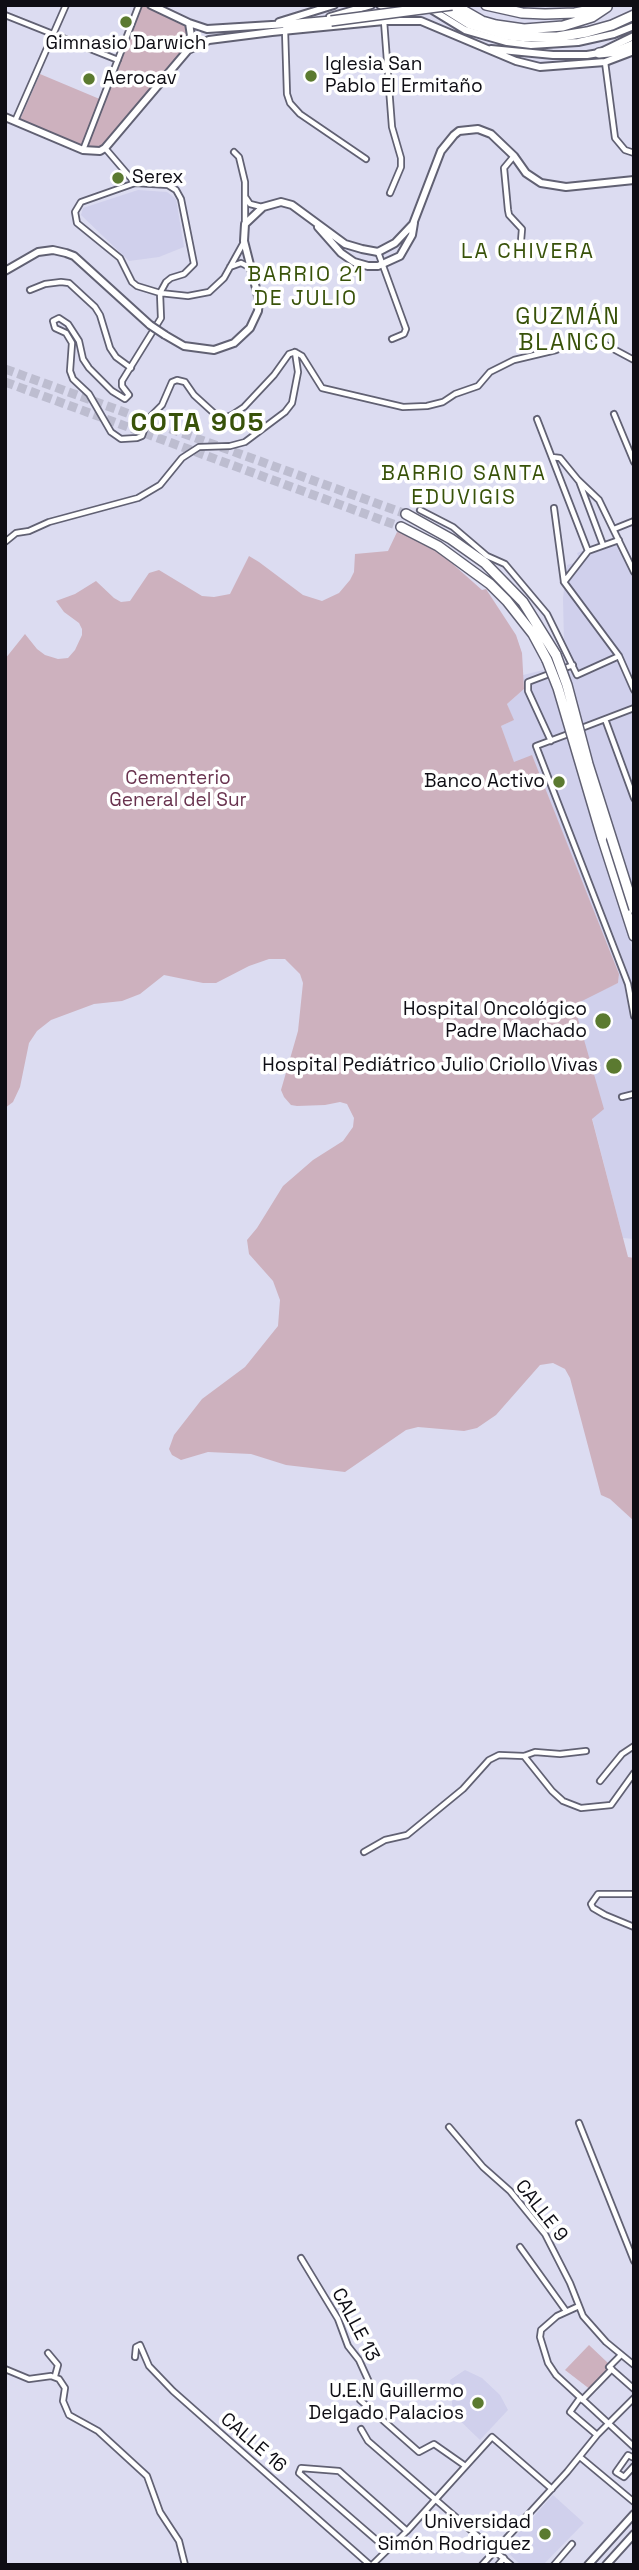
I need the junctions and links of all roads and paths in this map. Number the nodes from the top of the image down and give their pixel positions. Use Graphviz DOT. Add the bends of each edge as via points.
graph roads {
  1 [pos="66,5"];
  2 [pos="139,5"];
  3 [pos="151,5"];
  4 [pos="334,5"];
  5 [pos="371,5"];
  6 [pos="380,5"];
  7 [pos="425,5"];
  8 [pos="440,5"];
  9 [pos="453,5"];
  10 [pos="486,5"];
  11 [pos="609,6"];
  12 [pos="5,15"];
  13 [pos="634,15"];
  14 [pos="332,19"];
  15 [pos="384,21"];
  16 [pos="421,21"];
  17 [pos="189,23"];
  18 [pos="267,26"];
  19 [pos="634,26"];
  20 [pos="286,27"];
  21 [pos="618,32"];
  22 [pos="53,34"];
  23 [pos="634,34"];
  24 [pos="482,47"];
  25 [pos="188,50"];
  26 [pos="632,50"];
  27 [pos="599,53"];
  28 [pos="118,60"];
  29 [pos="605,62"];
  30 [pos="5,117"];
  31 [pos="15,121"];
  32 [pos="105,148"];
  33 [pos="83,150"];
  34 [pos="234,152"];
  35 [pos="634,153"];
  36 [pos="514,156"];
  37 [pos="366,159"];
  38 [pos="634,180"];
  39 [pos="135,183"];
  40 [pos="390,193"];
  41 [pos="246,197"];
  42 [pos="263,207"];
  43 [pos="310,218"];
  44 [pos="415,218"];
  45 [pos="245,223"];
  46 [pos="244,241"];
  47 [pos="521,241"];
  48 [pos="378,252"];
  49 [pos="382,265"];
  50 [pos="230,268"];
  51 [pos="251,268"];
  52 [pos="5,271"];
  53 [pos="30,290"];
  54 [pos="160,293"];
  55 [pos="392,339"];
  56 [pos="295,352"];
  57 [pos="634,360"];
  58 [pos="131,368"];
  59 [pos="614,414"];
  60 [pos="537,419"];
  61 [pos="552,457"];
  62 [pos="634,462"];
  63 [pos="579,480"];
  64 [pos="554,508"];
  65 [pos="420,510"];
  66 [pos="406,514"];
  67 [pos="634,521"];
  68 [pos="401,527"];
  69 [pos="614,529"];
  70 [pos="620,540"];
  71 [pos="5,541"];
  72 [pos="603,545"];
  73 [pos="588,551"];
  74 [pos="634,572"];
  75 [pos="564,582"];
  76 [pos="619,656"];
  77 [pos="551,658"];
  78 [pos="573,665"];
  79 [pos="634,690"];
  80 [pos="634,708"];
  81 [pos="605,719"];
  82 [pos="551,741"];
  83 [pos="631,782"];
  84 [pos="634,798"];
  85 [pos="634,909"];
  86 [pos="630,925"];
  87 [pos="634,936"];
  88 [pos="634,944"];
  89 [pos="634,981"];
  90 [pos="628,984"];
  91 [pos="634,1016"];
  92 [pos="634,1094"];
  93 [pos="622,1097"];
  94 [pos="634,1746"];
  95 [pos="586,1751"];
  96 [pos="524,1756"];
  97 [pos="634,1773"];
  98 [pos="600,1781"];
  99 [pos="364,1852"];
  100 [pos="634,1894"];
  101 [pos="634,1927"];
  102 [pos="579,2123"];
  103 [pos="449,2127"];
  104 [pos="520,2248"];
  105 [pos="301,2258"];
  106 [pos="634,2261"];
  107 [pos="579,2306"];
  108 [pos="566,2311"];
  109 [pos="48,2353"];
  110 [pos="621,2354"];
  111 [pos="135,2357"];
  112 [pos="634,2365"];
  113 [pos="5,2369"];
  114 [pos="612,2369"];
  115 [pos="55,2376"];
  116 [pos="634,2389"];
  117 [pos="634,2398"];
  118 [pos="581,2399"];
  119 [pos="609,2423"];
  120 [pos="361,2429"];
  121 [pos="597,2435"];
  122 [pos="634,2447"];
  123 [pos="580,2457"];
  124 [pos="634,2458"];
  125 [pos="464,2465"];
  126 [pos="634,2466"];
  127 [pos="552,2489"];
  128 [pos="435,2500"];
  129 [pos="634,2502"];
  130 [pos="634,2514"];
  131 [pos="407,2531"];
  132 [pos="634,2534"];
  133 [pos="572,2544"];
  134 [pos="388,2550"];
  135 [pos="496,2550"];
  136 [pos="504,2558"];
  137 [pos="185,2565"];
  138 [pos="371,2565"];
  139 [pos="482,2565"];
  140 [pos="498,2565"];
  141 [pos="511,2565"];
  142 [pos="554,2565"];
  143 [pos="588,2565"];
  144 [pos="606,2565"];
  1 -- 22 [label="street"];
  2 -- 28 [label="street"];
  3 -- 17 [label="main road"];
  4 -- 18 [label="main road"];
  5 -- 14 [label="main road"];
  6 -- 16 [label="main road"];
  7 -- 21 [label="main road" via="465,30 507,42 566,44"];
  8 -- 13 [label="highway" via="470,24 528,37 577,34"];
  9 -- 11 [label="highway" via="496,25 524,29 563,26"];
  9 -- 14 [label="highway, bridge"];
  10 -- 11 [label="highway" via="552,15"];
  12 -- 22 [label="street"];
  14 -- 20 [label="highway"];
  15 -- 16 [label="main road"];
  15 -- 20 [label="main road"];
  15 -- 40 [label="street" via="392,127 401,158"];
  16 -- 24 [label="main road"];
  17 -- 18 [label="main road" via="218,30"];
  17 -- 25 [label="main road"];
  18 -- 20 [label="main road"];
  19 -- 21 [label="main road"];
  20 -- 25 [label="main road" via="209,40"];
  20 -- 37 [label="street" via="290,103"];
  21 -- 23 [label="main road"];
  22 -- 28 [label="street"];
  22 -- 31 [label="street"];
  23 -- 27 [label="main road"];
  24 -- 27 [label="main road" via="564,56"];
  24 -- 29 [label="main road" via="540,67"];
  25 -- 32 [label="main road"];
  26 -- 27 [label="highway"];
  26 -- 29 [label="main road"];
  28 -- 33 [label="street"];
  29 -- 35 [label="street" via="615,138"];
  30 -- 31 [label="main road"];
  31 -- 33 [label="main road"];
  32 -- 33 [label="main road"];
  32 -- 39 [label="street"];
  34 -- 41 [label="street" via="239,157"];
  36 -- 38 [label="main road" via="526,173 548,185"];
  36 -- 44 [label="main road" via="491,134 478,129 454,135 441,151"];
  36 -- 47 [label="street" via="505,168 508,210 522,229"];
  39 -- 54 [label="street" via="168,185 176,190 190,234 194,264 166,282"];
  39 -- 54 [label="street" via="81,202 75,217 120,258 132,282"];
  41 -- 42 [label="street" via="250,204"];
  41 -- 45 [label="street"];
  42 -- 43 [label="main road" via="286,203"];
  42 -- 45 [label="main road"];
  43 -- 48 [label="main road" via="345,244"];
  43 -- 49 [label="main road" via="354,262"];
  44 -- 48 [label="main road" via="405,234"];
  44 -- 49 [label="main road" via="400,256"];
  45 -- 46 [label="main road"];
  46 -- 50 [label="street"];
  46 -- 51 [label="main road"];
  48 -- 49 [label="street"];
  49 -- 55 [label="street" via="406,329"];
  50 -- 51 [label="street" via="241,263"];
  50 -- 54 [label="street" via="209,292 188,296"];
  51 -- 52 [label="main road, bridge" via="258,311 250,328 227,347 206,351 184,346 150,325 74,256 53,250 38,252"];
  53 -- 58 [label="street" via="45,284 69,284 95,306 110,348"];
  54 -- 58 [label="street" via="161,318"];
  56 -- 57 [label="street" via="322,388 402,407 443,402 478,387 490,372 519,358 591,337"];
  56 -- 58 [label="street" via="244,407 227,417 215,415 185,382 172,382 142,436 121,439 73,379 72,343 53,321 59,318 68,324 89,368 122,399 130,394 121,384"];
  56 -- 71 [label="street" via="298,372 292,403 245,442 199,447 182,457 160,485 138,498 49,522"];
  59 -- 62 [label="street"];
  60 -- 61 [label="street"];
  61 -- 63 [label="street" via="561,457"];
  61 -- 73 [label="street"];
  63 -- 69 [label="street" via="600,500"];
  63 -- 72 [label="street"];
  64 -- 75 [label="street"];
  65 -- 78 [label="street" via="505,564 547,614"];
  66 -- 77 [label="highway" via="465,547 496,573 523,602"];
  67 -- 69 [label="street"];
  68 -- 77 [label="highway" via="449,553 490,584"];
  69 -- 70 [label="street"];
  70 -- 72 [label="street"];
  70 -- 74 [label="street"];
  72 -- 73 [label="street"];
  73 -- 75 [label="street"];
  75 -- 76 [label="street"];
  76 -- 78 [label="street" via="577,675"];
  76 -- 79 [label="street"];
  77 -- 85 [label="highway, bridge" via="567,685"];
  77 -- 86 [label="highway, bridge"];
  78 -- 82 [label="street" via="528,682"];
  80 -- 81 [label="street"];
  81 -- 82 [label="street"];
  81 -- 83 [label="street"];
  82 -- 90 [label="street" via="536,746"];
  83 -- 84 [label="street"];
  86 -- 87 [label="highway"];
  86 -- 88 [label="highway"];
  89 -- 90 [label="street"];
  90 -- 91 [label="street"];
  92 -- 93 [label="street"];
  94 -- 98 [label="street"];
  95 -- 96 [label="street"];
  96 -- 97 [label="street" via="552,1791 581,1808 611,1805"];
  96 -- 99 [label="street" via="499,1755 489,1760 463,1789 407,1835"];
  100 -- 101 [label="street" via="598,1894 591,1904"];
  102 -- 106 [label="street"];
  103 -- 107 [label="street, CALLE 9" via="545,2234"];
  104 -- 108 [label="street"];
  105 -- 125 [label="street, CALLE 13" via="369,2382 360,2400 419,2452 434,2444"];
  107 -- 108 [label="street"];
  107 -- 110 [label="street, CALLE 9" via="591,2326"];
  108 -- 118 [label="street" via="546,2324 540,2337 555,2375"];
  109 -- 115 [label="street" via="58,2365"];
  110 -- 112 [label="street, CALLE 9"];
  110 -- 114 [label="street"];
  111 -- 138 [label="street, CALLE 16" via="140,2345 149,2366 173,2391"];
  113 -- 115 [label="street" via="29,2379"];
  114 -- 116 [label="street"];
  114 -- 118 [label="street"];
  115 -- 137 [label="street" via="65,2388 68,2415 98,2431 147,2476 160,2512 179,2541"];
  117 -- 119 [label="street"];
  118 -- 119 [label="street"];
  118 -- 121 [label="street" via="570,2412"];
  119 -- 121 [label="street"];
  119 -- 122 [label="street"];
  120 -- 128 [label="street" via="368,2441"];
  121 -- 123 [label="street"];
  123 -- 127 [label="street"];
  123 -- 129 [label="street"];
  124 -- 126 [label="street" via="628,2455 615,2472 624,2477"];
  125 -- 127 [label="street" via="492,2437"];
  125 -- 128 [label="street"];
  127 -- 135 [label="street"];
  128 -- 131 [label="street"];
  128 -- 135 [label="street"];
  130 -- 143 [label="main road"];
  131 -- 134 [label="street"];
  131 -- 134 [label="street" via="339,2471 301,2468 299,2473"];
  132 -- 144 [label="main road"];
  133 -- 142 [label="street"];
  134 -- 138 [label="street"];
  135 -- 136 [label="street"];
  135 -- 139 [label="street"];
  136 -- 140 [label="street"];
  136 -- 141 [label="street"];
}
